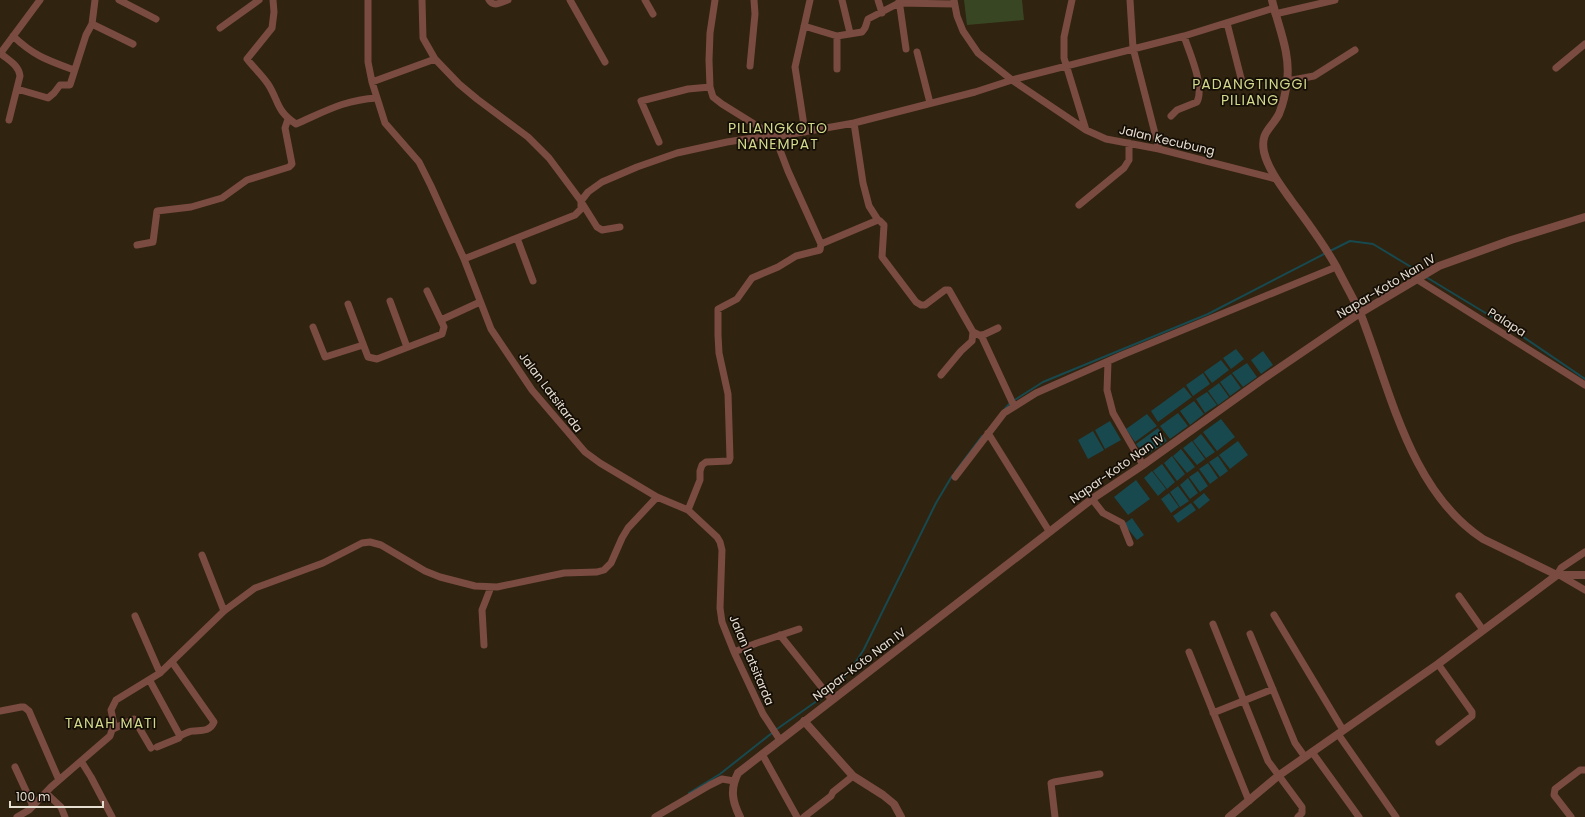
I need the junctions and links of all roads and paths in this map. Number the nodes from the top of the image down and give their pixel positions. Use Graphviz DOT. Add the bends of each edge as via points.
graph roads {
  1 [pos="40,0"];
  2 [pos="96,0"];
  3 [pos="119,0"];
  4 [pos="259,0"];
  5 [pos="272,0"];
  6 [pos="368,0"];
  7 [pos="422,0"];
  8 [pos="489,0"];
  9 [pos="508,0"];
  10 [pos="570,0"];
  11 [pos="645,0"];
  12 [pos="715,0"];
  13 [pos="754,0"];
  14 [pos="810,0"];
  15 [pos="842,0"];
  16 [pos="878,0"];
  17 [pos="1072,0"];
  18 [pos="1130,0"];
  19 [pos="1335,0"];
  20 [pos="899,2"];
  21 [pos="954,2"];
  22 [pos="1274,7"];
  23 [pos="882,13"];
  24 [pos="653,14"];
  25 [pos="156,19"];
  26 [pos="1227,23"];
  27 [pos="92,24"];
  28 [pos="804,26"];
  29 [pos="220,28"];
  30 [pos="850,33"];
  31 [pos="13,36"];
  32 [pos="837,36"];
  33 [pos="1184,36"];
  34 [pos="133,44"];
  35 [pos="1585,44"];
  36 [pos="1133,48"];
  37 [pos="906,49"];
  38 [pos="1355,50"];
  39 [pos="917,52"];
  40 [pos="0,53"];
  41 [pos="435,59"];
  42 [pos="605,62"];
  43 [pos="750,66"];
  44 [pos="1066,66"];
  45 [pos="1556,68"];
  46 [pos="837,69"];
  47 [pos="74,70"];
  48 [pos="1012,80"];
  49 [pos="1287,81"];
  50 [pos="372,82"];
  51 [pos="1242,82"];
  52 [pos="710,87"];
  53 [pos="17,89"];
  54 [pos="377,98"];
  55 [pos="930,103"];
  56 [pos="1171,116"];
  57 [pos="288,119"];
  58 [pos="9,120"];
  59 [pos="854,123"];
  60 [pos="1086,130"];
  61 [pos="805,132"];
  62 [pos="775,137"];
  63 [pos="659,142"];
  64 [pos="1129,143"];
  65 [pos="1159,149"];
  66 [pos="1276,179"];
  67 [pos="582,202"];
  68 [pos="1079,205"];
  69 [pos="1585,217"];
  70 [pos="878,220"];
  71 [pos="620,227"];
  72 [pos="518,238"];
  73 [pos="821,244"];
  74 [pos="137,246"];
  75 [pos="464,259"];
  76 [pos="1336,267"];
  77 [pos="1422,277"];
  78 [pos="533,281"];
  79 [pos="427,291"];
  80 [pos="390,301"];
  81 [pos="480,302"];
  82 [pos="348,304"];
  83 [pos="1360,313"];
  84 [pos="441,320"];
  85 [pos="313,327"];
  86 [pos="998,328"];
  87 [pos="974,332"];
  88 [pos="981,335"];
  89 [pos="363,345"];
  90 [pos="408,347"];
  91 [pos="1108,362"];
  92 [pos="941,375"];
  93 [pos="1585,385"];
  94 [pos="1012,403"];
  95 [pos="988,433"];
  96 [pos="1143,465"];
  97 [pos="955,477"];
  98 [pos="657,497"];
  99 [pos="1092,499"];
  100 [pos="690,507"];
  101 [pos="1049,531"];
  102 [pos="1130,543"];
  103 [pos="1585,552"];
  104 [pos="202,555"];
  105 [pos="1585,575"];
  106 [pos="1559,576"];
  107 [pos="491,587"];
  108 [pos="1585,590"];
  109 [pos="1459,596"];
  110 [pos="224,611"];
  111 [pos="1274,615"];
  112 [pos="135,616"];
  113 [pos="1213,624"];
  114 [pos="800,629"];
  115 [pos="1483,630"];
  116 [pos="1250,634"];
  117 [pos="780,635"];
  118 [pos="484,645"];
  119 [pos="734,652"];
  120 [pos="1189,652"];
  121 [pos="172,662"];
  122 [pos="1438,664"];
  123 [pos="160,674"];
  124 [pos="150,681"];
  125 [pos="1273,689"];
  126 [pos="832,700"];
  127 [pos="1243,701"];
  128 [pos="0,711"];
  129 [pos="1213,713"];
  130 [pos="804,721"];
  131 [pos="113,730"];
  132 [pos="1341,732"];
  133 [pos="180,736"];
  134 [pos="780,740"];
  135 [pos="1439,742"];
  136 [pos="762,754"];
  137 [pos="1309,755"];
  138 [pos="81,762"];
  139 [pos="15,767"];
  140 [pos="1585,770"];
  141 [pos="1100,774"];
  142 [pos="853,776"];
  143 [pos="1278,776"];
  144 [pos="59,780"];
  145 [pos="734,781"];
  146 [pos="46,793"];
  147 [pos="1249,800"];
  148 [pos="33,806"];
  149 [pos="27,815"];
  150 [pos="16,817"];
  151 [pos="65,817"];
  152 [pos="112,817"];
  153 [pos="655,817"];
  154 [pos="740,817"];
  155 [pos="797,817"];
  156 [pos="804,817"];
  157 [pos="901,817"];
  158 [pos="1055,817"];
  159 [pos="1229,817"];
  160 [pos="1298,817"];
  161 [pos="1359,817"];
  162 [pos="1396,817"];
  163 [pos="1571,817"];
  1 -- 31 [label="street"];
  2 -- 27 [label="street"];
  3 -- 25 [label="street"];
  4 -- 29 [label="street"];
  5 -- 57 [label="street" via="272,28 247,59 268,84 280,111"];
  6 -- 50 [label="street, Jalan Latsitarda" via="368,62"];
  7 -- 41 [label="street" via="423,38"];
  8 -- 9 [label="street" via="494,5"];
  10 -- 42 [label="street"];
  11 -- 24 [label="street"];
  12 -- 52 [label="street" via="710,33"];
  13 -- 43 [label="street"];
  14 -- 28 [label="street"];
  15 -- 30 [label="street"];
  16 -- 23 [label="street"];
  17 -- 44 [label="street" via="1064,37"];
  18 -- 36 [label="street"];
  19 -- 22 [label="street"];
  20 -- 21 [label="street"];
  20 -- 23 [label="street"];
  20 -- 37 [label="street"];
  21 -- 48 [label="street, Jalan Kecubung" via="963,31 973,47"];
  22 -- 26 [label="street"];
  22 -- 49 [label="street" via="1288,68"];
  23 -- 30 [label="street" via="868,19 862,32"];
  26 -- 33 [label="street"];
  26 -- 51 [label="street"];
  27 -- 34 [label="street"];
  27 -- 47 [label="street"];
  28 -- 32 [label="street"];
  28 -- 61 [label="street" via="795,67"];
  30 -- 32 [label="street"];
  31 -- 40 [label="street"];
  31 -- 47 [label="street" via="26,49 44,60"];
  32 -- 46 [label="street"];
  33 -- 36 [label="street"];
  33 -- 56 [label="street" via="1198,78 1199,98 1197,102 1177,110"];
  35 -- 45 [label="street"];
  36 -- 44 [label="street"];
  36 -- 65 [label="street"];
  38 -- 49 [label="street" via="1314,76"];
  39 -- 55 [label="street"];
  40 -- 53 [label="street" via="18,69 20,76"];
  41 -- 50 [label="street"];
  41 -- 67 [label="street" via="459,84 528,137 549,158"];
  44 -- 48 [label="street"];
  44 -- 60 [label="street"];
  47 -- 53 [label="street" via="70,85 60,85 50,98"];
  48 -- 55 [label="street"];
  48 -- 60 [label="street, Jalan Kecubung"];
  49 -- 66 [label="street" via="1279,114 1263,140 1264,153"];
  50 -- 54 [label="street, Jalan Latsitarda"];
  52 -- 62 [label="street" via="712,97"];
  52 -- 63 [label="street" via="688,89 641,101"];
  53 -- 58 [label="street"];
  54 -- 57 [label="street" via="357,99 337,105 296,124"];
  54 -- 75 [label="street, Jalan Latsitarda" via="388,128 413,155 432,186"];
  55 -- 59 [label="street"];
  57 -- 74 [label="street" via="284,128 292,164 289,167 247,180 222,198 191,207 158,211 153,242"];
  59 -- 61 [label="street"];
  59 -- 70 [label="street" via="863,183 869,206"];
  60 -- 64 [label="street, Jalan Kecubung" via="1106,139"];
  61 -- 62 [label="street"];
  62 -- 67 [label="street" via="727,142 660,158 602,182 588,192"];
  62 -- 73 [label="street"];
  64 -- 65 [label="street, Jalan Kecubung"];
  64 -- 68 [label="street" via="1129,160 1124,168"];
  65 -- 66 [label="street, Jalan Kecubung"];
  66 -- 76 [label="street"];
  67 -- 71 [label="street" via="597,227 602,230"];
  67 -- 72 [label="street" via="581,209 575,216"];
  69 -- 77 [label="street, Napar-Koto Nan IV" via="1439,266"];
  70 -- 73 [label="street"];
  70 -- 87 [label="street" via="884,225 881,253 883,260 916,302 925,304 945,290 949,290"];
  72 -- 75 [label="street"];
  72 -- 78 [label="street"];
  73 -- 100 [label="street" via="820,250 796,256 752,278 737,299 718,309 719,353 728,394 730,458 729,461 706,462 702,465 700,480"];
  75 -- 81 [label="street, Jalan Latsitarda"];
  76 -- 83 [label="street"];
  76 -- 91 [label="street"];
  77 -- 83 [label="street, Napar-Koto Nan IV"];
  77 -- 93 [label="street, Palapa"];
  79 -- 84 [label="street"];
  80 -- 90 [label="street"];
  81 -- 84 [label="street"];
  81 -- 98 [label="street, Jalan Latsitarda" via="491,329 532,390 578,446 600,463"];
  82 -- 89 [label="street"];
  83 -- 96 [label="street, Napar-Koto Nan IV"];
  83 -- 106 [label="street" via="1406,438 1417,462 1450,512 1484,539"];
  84 -- 90 [label="street" via="444,327 442,334"];
  85 -- 89 [label="street" via="325,357"];
  86 -- 88 [label="street"];
  87 -- 88 [label="street"];
  87 -- 92 [label="street" via="972,341"];
  88 -- 94 [label="street"];
  89 -- 90 [label="street" via="368,356 377,359"];
  91 -- 94 [label="street"];
  91 -- 96 [label="street" via="1107,390 1113,413"];
  94 -- 95 [label="street"];
  95 -- 97 [label="street"];
  95 -- 101 [label="street"];
  96 -- 99 [label="street, Napar-Koto Nan IV"];
  98 -- 100 [label="street, Jalan Latsitarda"];
  98 -- 107 [label="street" via="628,528 611,563 604,570 564,573"];
  99 -- 101 [label="street, Napar-Koto Nan IV"];
  99 -- 102 [label="street" via="1105,514 1122,523"];
  100 -- 119 [label="street, Jalan Latsitarda" via="720,542 720,608 725,631"];
  101 -- 126 [label="street, Napar-Koto Nan IV"];
  103 -- 106 [label="street" via="1561,568"];
  104 -- 110 [label="street"];
  105 -- 106 [label="street"];
  106 -- 108 [label="street"];
  106 -- 115 [label="street"];
  107 -- 110 [label="street" via="475,586 440,577 413,565 381,545 370,542 323,563 255,588"];
  107 -- 118 [label="street" via="482,610"];
  109 -- 115 [label="street"];
  110 -- 121 [label="street"];
  111 -- 132 [label="street"];
  112 -- 123 [label="street"];
  113 -- 127 [label="street"];
  114 -- 117 [label="street"];
  115 -- 122 [label="street"];
  116 -- 125 [label="street"];
  117 -- 119 [label="street"];
  117 -- 126 [label="street"];
  119 -- 134 [label="street, Jalan Latsitarda" via="763,714"];
  120 -- 129 [label="street"];
  121 -- 123 [label="street"];
  121 -- 133 [label="street" via="214,722 209,729 199,732 194,730"];
  122 -- 132 [label="street"];
  122 -- 135 [label="street" via="1472,712 1472,716"];
  123 -- 124 [label="street"];
  124 -- 131 [label="street" via="114,702 111,710"];
  124 -- 133 [label="street"];
  125 -- 127 [label="street"];
  125 -- 137 [label="street" via="1295,743"];
  126 -- 130 [label="street, Napar-Koto Nan IV"];
  127 -- 129 [label="street"];
  127 -- 143 [label="street" via="1268,761"];
  128 -- 144 [label="street" via="24,707 29,711"];
  129 -- 147 [label="street"];
  130 -- 134 [label="street, Napar-Koto Nan IV"];
  130 -- 142 [label="street"];
  131 -- 133 [label="street" via="134,719 154,747"];
  131 -- 138 [label="street" via="107,739"];
  132 -- 137 [label="street"];
  132 -- 162 [label="street"];
  134 -- 136 [label="street, Napar-Koto Nan IV"];
  136 -- 145 [label="street, Napar-Koto Nan IV" via="738,773"];
  136 -- 155 [label="street"];
  137 -- 143 [label="street"];
  137 -- 161 [label="street"];
  138 -- 144 [label="street"];
  138 -- 152 [label="street"];
  139 -- 148 [label="street"];
  140 -- 163 [label="street" via="1580,770 1554,792"];
  141 -- 158 [label="street" via="1051,784"];
  142 -- 156 [label="street"];
  142 -- 157 [label="street" via="892,801"];
  143 -- 147 [label="street"];
  143 -- 160 [label="street" via="1302,807 1302,813"];
  144 -- 146 [label="street"];
  145 -- 153 [label="street" via="722,779"];
  145 -- 154 [label="street" via="733,804"];
  146 -- 148 [label="street"];
  146 -- 151 [label="street" via="61,807"];
  147 -- 159 [label="street"];
  148 -- 149 [label="street"];
  149 -- 150 [label="street"];
}
